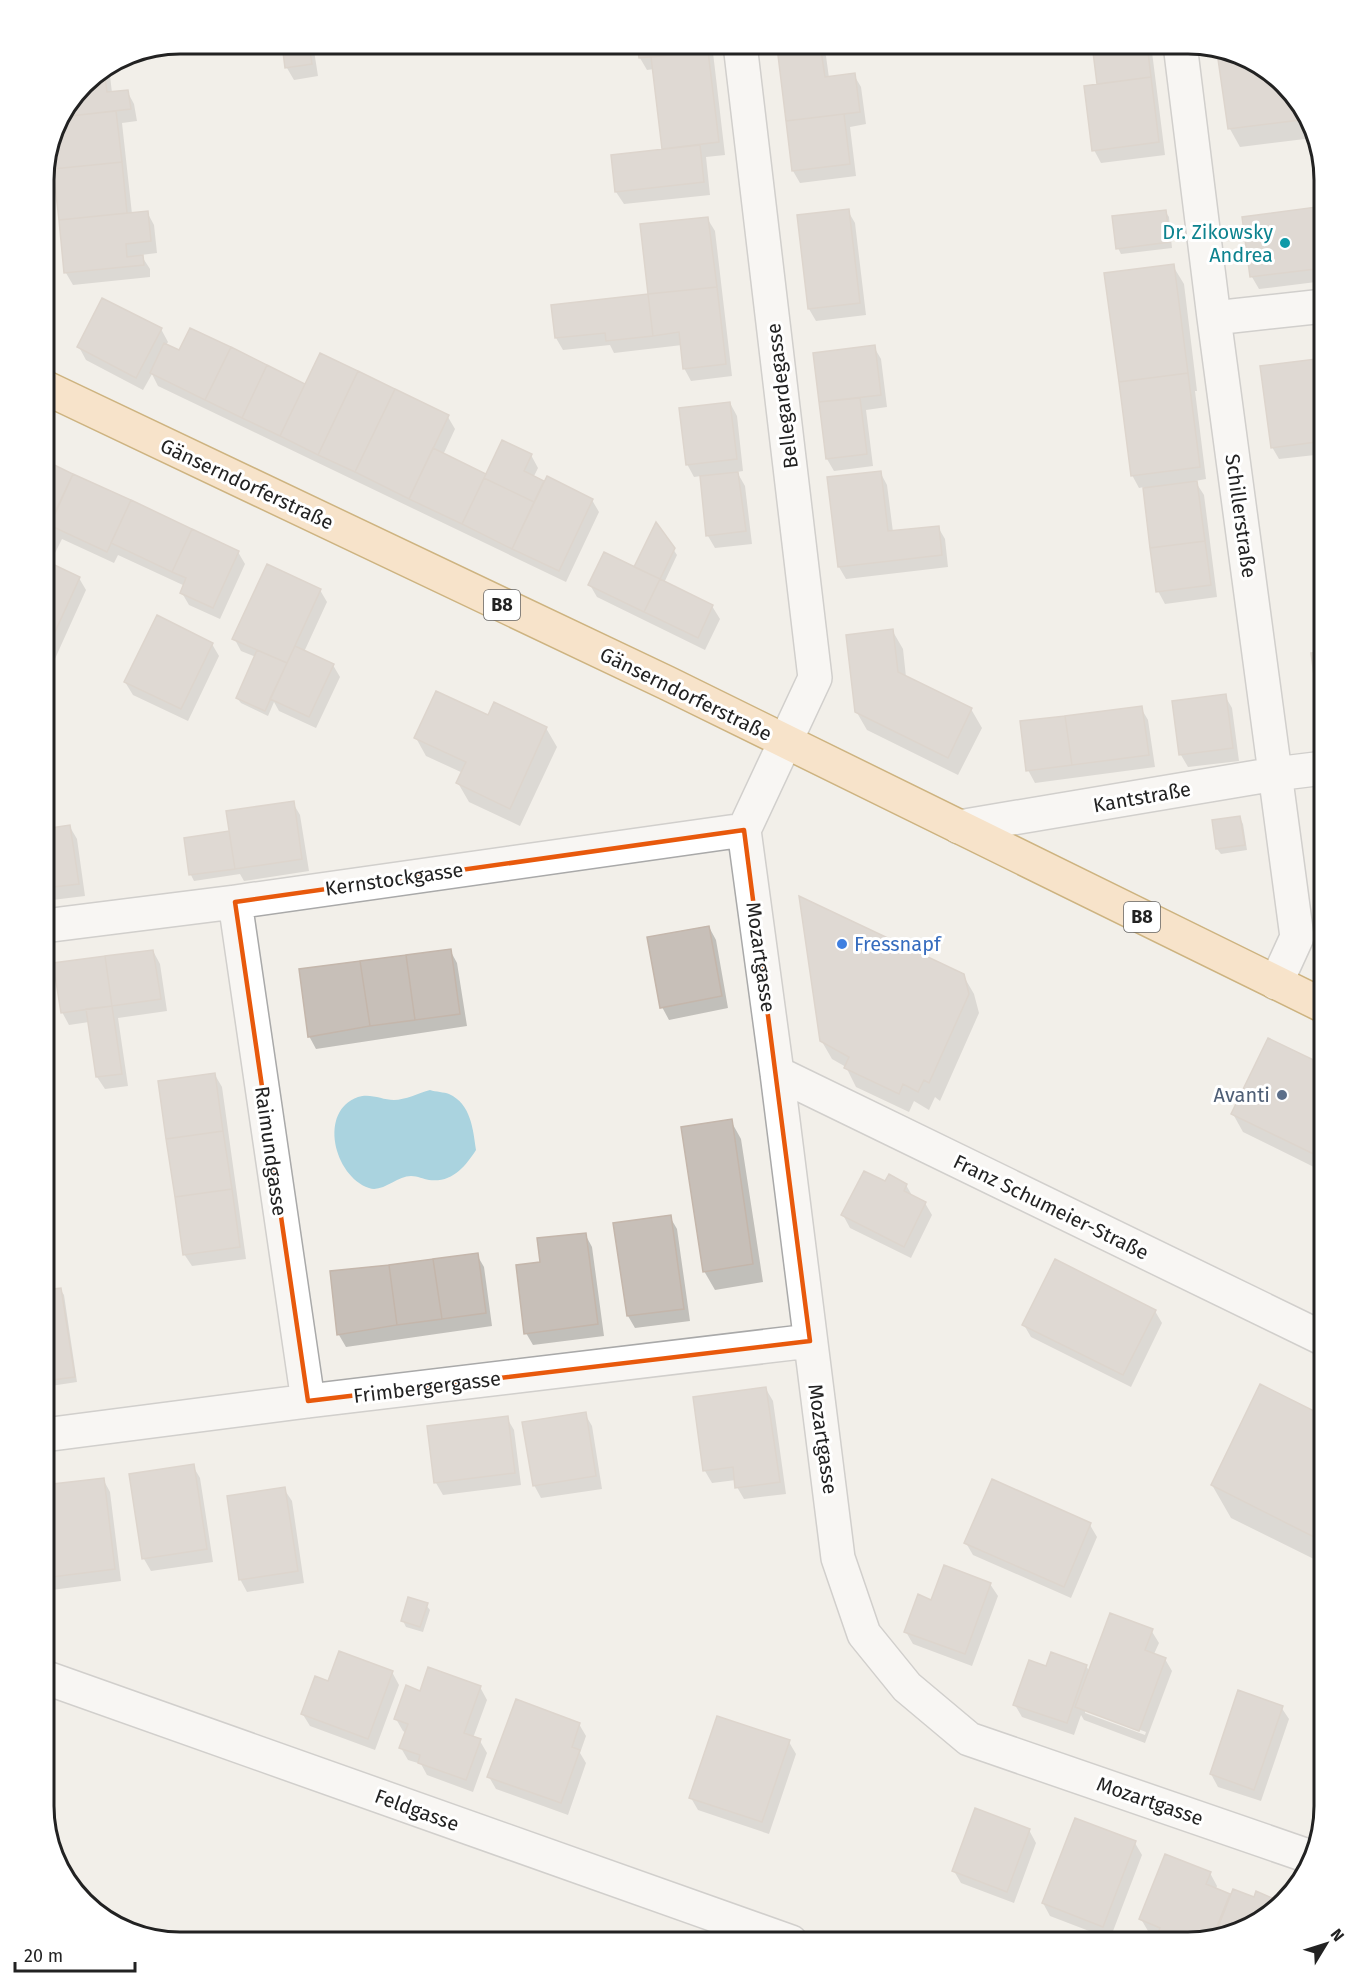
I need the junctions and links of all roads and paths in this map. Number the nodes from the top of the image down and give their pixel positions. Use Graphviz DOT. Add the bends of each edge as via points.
graph roads {
  1 [pos="741,54"];
  2 [pos="1181,54"];
  3 [pos="1314,307"];
  4 [pos="1214,318"];
  5 [pos="54,392"];
  6 [pos="784,742"];
  7 [pos="1314,769"];
  8 [pos="1275,774"];
  9 [pos="959,827"];
  10 [pos="744,830"];
  11 [pos="235,902"];
  12 [pos="54,925"];
  13 [pos="1276,983"];
  14 [pos="1314,1001"];
  15 [pos="777,1073"];
  16 [pos="1314,1334"];
  17 [pos="810,1341"];
  18 [pos="308,1401"];
  19 [pos="54,1434"];
  20 [pos="54,1681"];
  21 [pos="1304,1855"];
  22 [pos="763,1932"];
  1 -- 6 [label="street, Bellegardegasse" via="815,678"];
  2 -- 4 [label="street, Schillerstraße"];
  3 -- 4 [label="street"];
  4 -- 8 [label="street, Schillerstraße"];
  5 -- 6 [label="main road, Gänserndorferstraße / B8"];
  6 -- 9 [label="main road, Gänserndorferstraße / B8"];
  6 -- 10 [label="street"];
  7 -- 8 [label="street, Kantstraße"];
  8 -- 9 [label="street, Kantstraße"];
  8 -- 13 [label="street, Schillerstraße" via="1298,937"];
  9 -- 13 [label="main road, Gänserndorferstraße / B8"];
  10 -- 11 [label="street, Kernstockgasse"];
  10 -- 15 [label="street, Mozartgasse"];
  11 -- 12 [label="street, Kernstockgasse"];
  11 -- 18 [label="street, Raimundgasse"];
  13 -- 14 [label="main road, Gänserndorferstraße / B8"];
  15 -- 16 [label="street, Franz Schumeier-Straße"];
  15 -- 17 [label="street, Mozartgasse"];
  17 -- 18 [label="street, Frimbergergasse"];
  17 -- 21 [label="street, Mozartgasse" via="838,1558 864,1634 907,1687 969,1739"];
  18 -- 19 [label="street, Frimbergergasse"];
  20 -- 22 [label="street, Feldgasse"];
}
